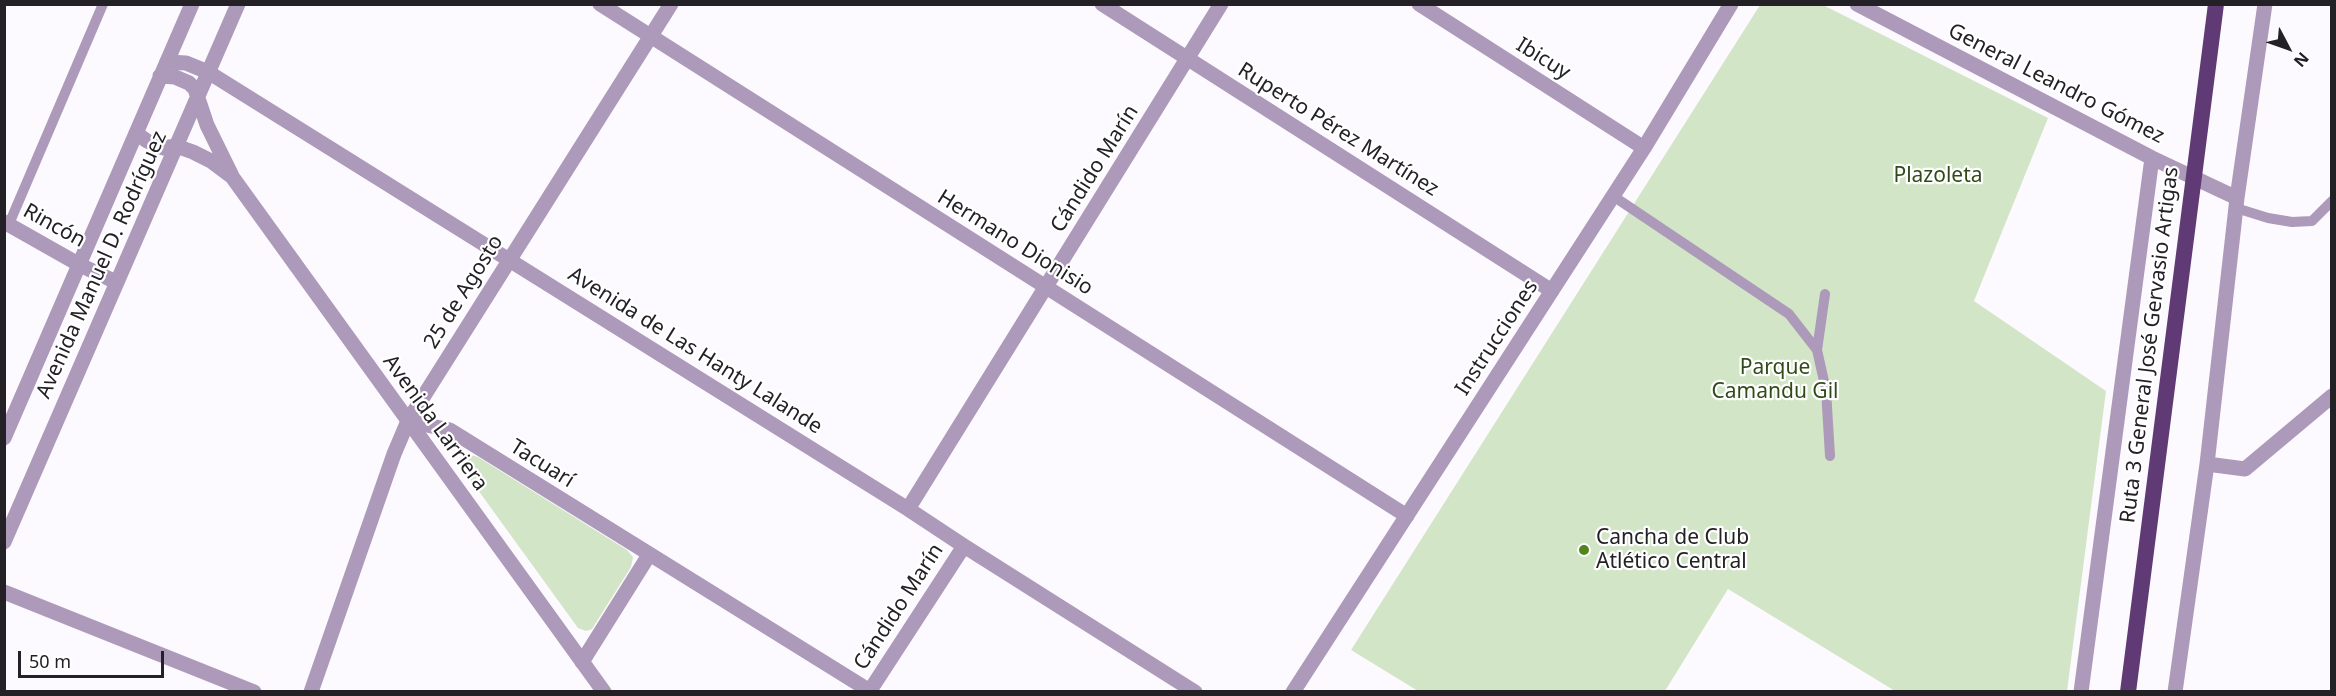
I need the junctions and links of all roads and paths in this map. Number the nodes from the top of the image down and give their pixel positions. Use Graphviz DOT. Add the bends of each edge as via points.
graph roads {
  1 [pos="103,4"];
  2 [pos="192,4"];
  3 [pos="238,4"];
  4 [pos="600,4"];
  5 [pos="671,4"];
  6 [pos="1102,4"];
  7 [pos="1221,4"];
  8 [pos="1419,4"];
  9 [pos="1731,4"];
  10 [pos="1857,4"];
  11 [pos="2216,4"];
  12 [pos="2265,4"];
  13 [pos="651,36"];
  14 [pos="1188,59"];
  15 [pos="163,69"];
  16 [pos="208,72"];
  17 [pos="198,96"];
  18 [pos="136,133"];
  19 [pos="176,147"];
  20 [pos="1644,148"];
  21 [pos="2152,158"];
  22 [pos="234,178"];
  23 [pos="2193,178"];
  24 [pos="1613,196"];
  25 [pos="2331,201"];
  26 [pos="2236,203"];
  27 [pos="7,223"];
  28 [pos="509,259"];
  29 [pos="80,265"];
  30 [pos="116,282"];
  31 [pos="1047,288"];
  32 [pos="1552,291"];
  33 [pos="1825,294"];
  34 [pos="1817,350"];
  35 [pos="2331,396"];
  36 [pos="408,421"];
  37 [pos="4,438"];
  38 [pos="1830,456"];
  39 [pos="2207,464"];
  40 [pos="908,509"];
  41 [pos="1407,516"];
  42 [pos="4,542"];
  43 [pos="964,546"];
  44 [pos="649,555"];
  45 [pos="4,592"];
  46 [pos="582,662"];
  47 [pos="869,691"];
  48 [pos="254,692"];
  49 [pos="310,692"];
  50 [pos="604,692"];
  51 [pos="1195,692"];
  52 [pos="1293,692"];
  53 [pos="2081,692"];
  54 [pos="2128,692"];
  55 [pos="2175,692"];
  1 -- 27 [label="lane"];
  2 -- 15 [label="street, Avenida Manuel D. Rodríguez"];
  3 -- 16 [label="street, Avenida Manuel D. Rodríguez"];
  4 -- 13 [label="street, Hermano Dionisio"];
  5 -- 13 [label="street, 25 de Agosto"];
  6 -- 14 [label="street, Ruperto Pérez Martínez"];
  7 -- 14 [label="street, Cándido Marín"];
  8 -- 20 [label="street, Ibicuy"];
  9 -- 20 [label="street, Instrucciones"];
  10 -- 21 [label="street, General Leandro Gómez"];
  11 -- 23 [label="highway, Ruta 3 General José Gervasio Artigas"];
  12 -- 26 [label="street"];
  13 -- 28 [label="street, 25 de Agosto"];
  13 -- 31 [label="street, Hermano Dionisio"];
  14 -- 31 [label="street, Cándido Marín"];
  14 -- 32 [label="street, Ruperto Pérez Martínez"];
  15 -- 16 [label="street, Avenida de Las Hanty Lalande" via="186,63"];
  15 -- 17 [label="street" via="189,83"];
  15 -- 18 [label="street, Avenida Manuel D. Rodríguez"];
  16 -- 17 [label="street, Avenida Manuel D. Rodríguez"];
  16 -- 28 [label="street, Avenida de Las Hanty Lalande"];
  17 -- 19 [label="street, Avenida Manuel D. Rodríguez"];
  17 -- 22 [label="street, Avenida Larriera" via="207,125"];
  18 -- 19 [label="street, Avenida Larriera" via="163,148"];
  18 -- 29 [label="street, Avenida Manuel D. Rodríguez"];
  19 -- 22 [label="street, Avenida Larriera" via="211,161"];
  19 -- 30 [label="street, Avenida Manuel D. Rodríguez"];
  20 -- 24 [label="street, Instrucciones"];
  21 -- 23 [label="street, General Leandro Gómez"];
  21 -- 53 [label="street, Ruta 3 General José Gervasio Artigas"];
  22 -- 36 [label="street, Avenida Larriera"];
  23 -- 26 [label="street, General Leandro Gómez"];
  23 -- 54 [label="highway, Ruta 3 General José Gervasio Artigas"];
  24 -- 32 [label="street, Instrucciones"];
  24 -- 34 [label="lane" via="1789,315"];
  25 -- 26 [label="lane" via="2312,221 2292,222 2268,219"];
  26 -- 39 [label="street"];
  27 -- 29 [label="street, Rincón"];
  28 -- 36 [label="street, 25 de Agosto"];
  28 -- 40 [label="street, Avenida de Las Hanty Lalande"];
  29 -- 30 [label="street, Rincón"];
  29 -- 37 [label="street, Avenida Manuel D. Rodríguez"];
  30 -- 42 [label="street, Avenida Manuel D. Rodríguez"];
  31 -- 40 [label="street, Cándido Marín"];
  31 -- 41 [label="street, Hermano Dionisio"];
  32 -- 41 [label="street, Instrucciones"];
  33 -- 34 [label="lane"];
  34 -- 38 [label="lane" via="1826,390"];
  35 -- 39 [label="street" via="2245,469"];
  36 -- 44 [label="street, Tacuarí" via="450,430"];
  36 -- 46 [label="street, Avenida Larriera"];
  36 -- 49 [label="street, 25 de Agosto"];
  39 -- 55 [label="street"];
  40 -- 43 [label="street, Avenida de Las Hanty Lalande"];
  41 -- 52 [label="street, Instrucciones"];
  43 -- 47 [label="street, Cándido Marín"];
  43 -- 51 [label="street, Avenida de Las Hanty Lalande"];
  44 -- 46 [label="street"];
  44 -- 47 [label="street, Tacuarí"];
  45 -- 48 [label="street"];
  46 -- 50 [label="street, Avenida Larriera"];
}
